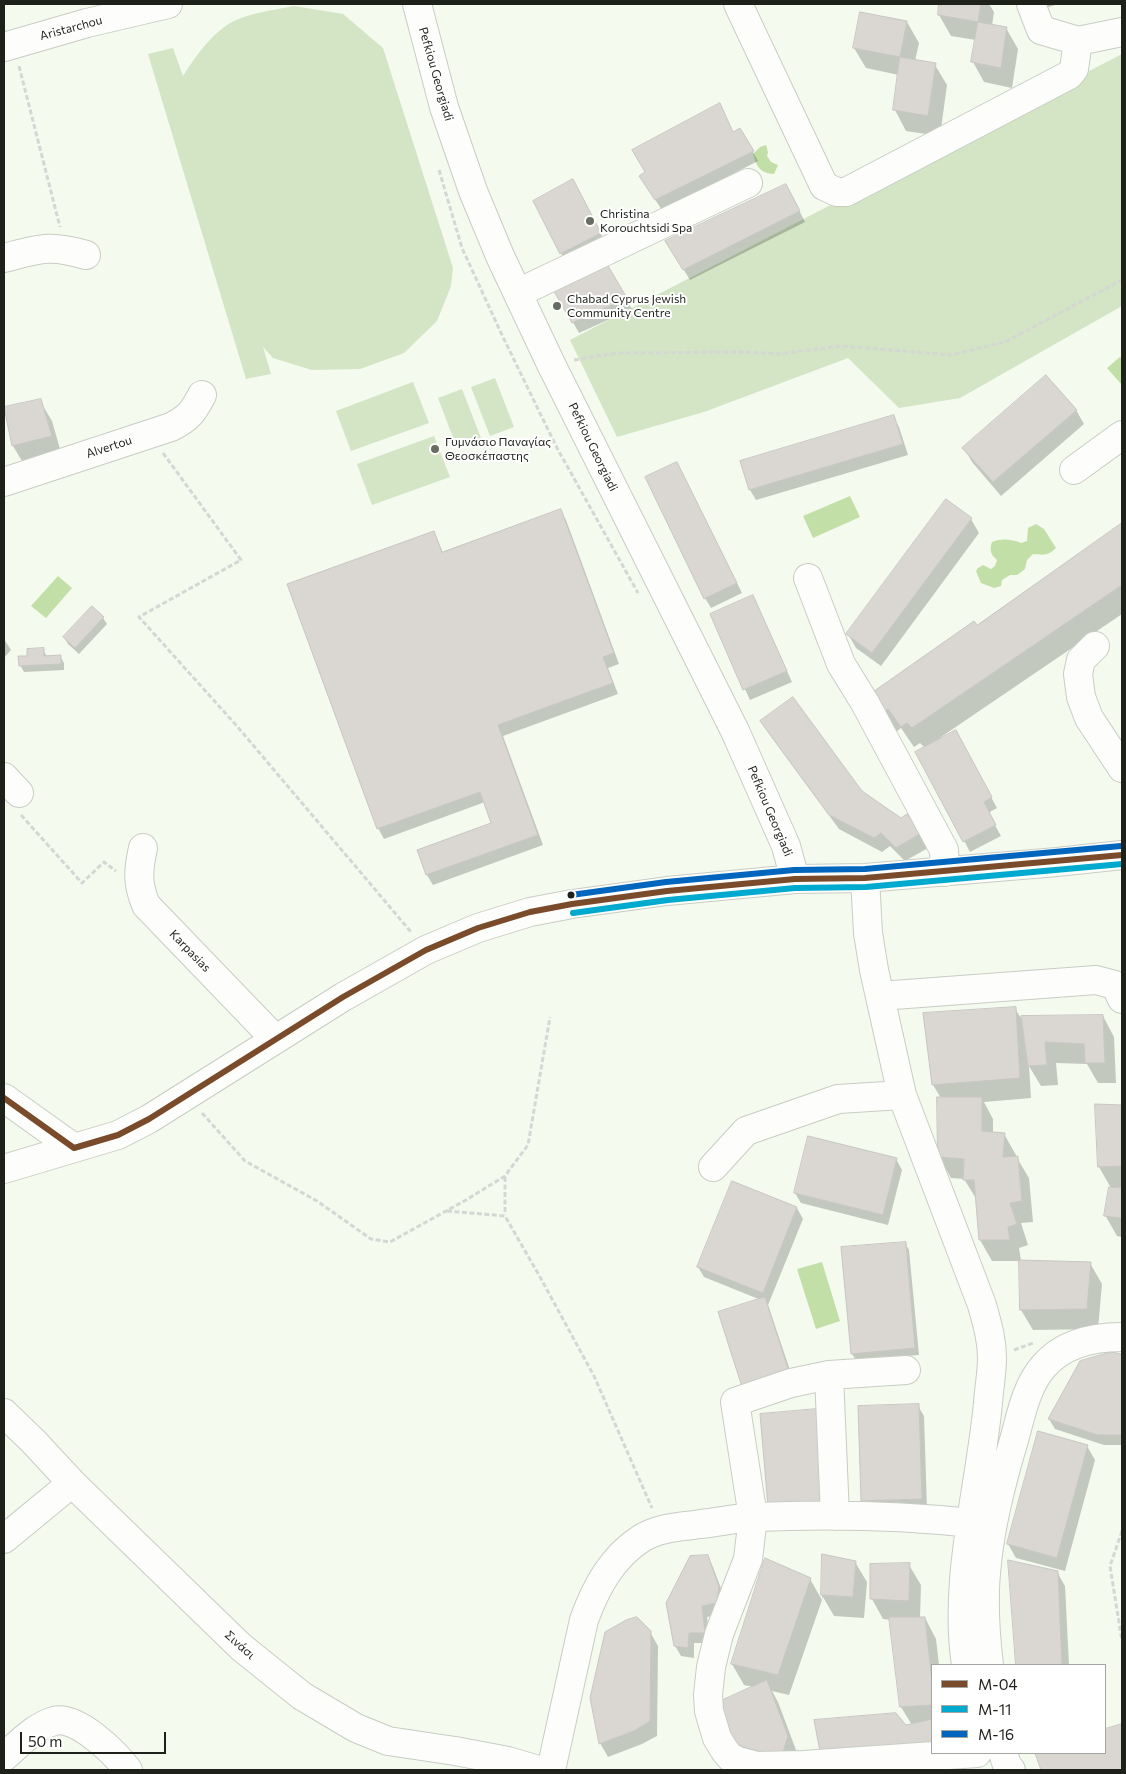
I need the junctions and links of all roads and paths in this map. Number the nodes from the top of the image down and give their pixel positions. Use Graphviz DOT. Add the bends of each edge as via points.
graph roads {
  1 [pos="168,4"];
  2 [pos="417,4"];
  3 [pos="738,4"];
  4 [pos="1031,4"];
  5 [pos="1122,32"];
  6 [pos="1078,41"];
  7 [pos="9,46"];
  8 [pos="748,183"];
  9 [pos="75,252"];
  10 [pos="4,258"];
  11 [pos="1122,280"];
  12 [pos="518,293"];
  13 [pos="551,364"];
  14 [pos="202,395"];
  15 [pos="149,434"];
  16 [pos="1122,435"];
  17 [pos="1074,470"];
  18 [pos="4,482"];
  19 [pos="808,578"];
  20 [pos="1095,646"];
  21 [pos="1122,768"];
  22 [pos="11,785"];
  23 [pos="143,848"];
  24 [pos="1122,855"];
  25 [pos="945,872"];
  26 [pos="865,878"];
  27 [pos="795,879"];
  28 [pos="140,890"];
  29 [pos="426,950"];
  30 [pos="880,996"];
  31 [pos="1122,999"];
  32 [pos="550,1017"];
  33 [pos="275,1039"];
  34 [pos="902,1095"];
  35 [pos="187,1096"];
  36 [pos="4,1098"];
  37 [pos="74,1148"];
  38 [pos="713,1167"];
  39 [pos="4,1169"];
  40 [pos="504,1176"];
  41 [pos="446,1211"];
  42 [pos="505,1216"];
  43 [pos="1122,1337"];
  44 [pos="906,1370"];
  45 [pos="829,1375"];
  46 [pos="4,1413"];
  47 [pos="72,1482"];
  48 [pos="835,1516"];
  49 [pos="753,1518"];
  50 [pos="971,1523"];
  51 [pos="661,1529"];
  52 [pos="1122,1531"];
  53 [pos="4,1538"];
  54 [pos="1122,1641"];
  55 [pos="966,1664"];
  56 [pos="989,1664"];
  57 [pos="966,1754"];
  58 [pos="978,1754"];
  59 [pos="1003,1754"];
  60 [pos="4,1757"];
  61 [pos="804,1768"];
  62 [pos="128,1770"];
  63 [pos="538,1770"];
  64 [pos="551,1770"];
  65 [pos="982,1770"];
  66 [pos="1011,1770"];
  1 -- 7 [label="street, Aristarchou"];
  2 -- 12 [label="street, Pefkiou Georgiadi" via="444,107 473,191"];
  3 -- 6 [label="street" via="824,186 837,192 846,192 1069,75 1074,69"];
  4 -- 6 [label="street" via="1041,30"];
  5 -- 6 [label="street"];
  7 -- 9 [label="path"];
  8 -- 12 [label="street"];
  9 -- 10 [label="street" via="41,248"];
  11 -- 13 [label="path" via="1005,342 951,355 841,346 779,354 617,353"];
  12 -- 13 [label="street, Pefkiou Georgiadi"];
  13 -- 27 [label="street, Pefkiou Georgiadi" via="735,731 786,846"];
  14 -- 15 [label="street, Alvertou" via="192,414 184,421"];
  15 -- 18 [label="street, Alvertou"];
  15 -- 29 [label="path" via="241,560 139,616 236,724"];
  16 -- 17 [label="street"];
  19 -- 25 [label="street" via="841,664 944,850"];
  20 -- 21 [label="street" via="1081,660 1078,674 1081,697 1089,718"];
  22 -- 28 [label="path" via="18,811 82,883 104,862"];
  23 -- 28 [label="street, Karpasias" via="138,870"];
  24 -- 25 [label="street"];
  25 -- 26 [label="street"];
  26 -- 27 [label="street"];
  26 -- 30 [label="street" via="868,933"];
  27 -- 29 [label="street" via="667,891 530,912 478,928"];
  28 -- 33 [label="street, Karpasias" via="146,905"];
  29 -- 33 [label="street"];
  30 -- 31 [label="street" via="1096,980 1115,985"];
  30 -- 34 [label="street"];
  32 -- 40 [label="path" via="528,1145"];
  33 -- 35 [label="street"];
  34 -- 38 [label="street" via="838,1099 746,1131"];
  34 -- 50 [label="street" via="982,1305 990,1334 992,1359 986,1428"];
  35 -- 37 [label="street" via="118,1135"];
  35 -- 41 [label="path" via="245,1161 317,1201 372,1239 390,1242"];
  36 -- 37 [label="street"];
  37 -- 39 [label="street"];
  40 -- 41 [label="path"];
  40 -- 42 [label="path"];
  41 -- 42 [label="path"];
  42 -- 51 [label="path" via="594,1376"];
  43 -- 56 [label="street" via="1101,1337 1077,1343 1059,1353 1044,1366 1023,1405 986,1564"];
  44 -- 45 [label="street"];
  45 -- 48 [label="street"];
  45 -- 49 [label="street" via="791,1383 735,1402"];
  46 -- 47 [label="street, Σινάσι"];
  47 -- 53 [label="street"];
  47 -- 63 [label="street, Σινάσι" via="241,1647 329,1714 388,1741 508,1761"];
  48 -- 49 [label="street"];
  48 -- 50 [label="street"];
  49 -- 51 [label="street"];
  49 -- 61 [label="street" via="748,1559 719,1634 711,1667 709,1711 717,1738 730,1757 738,1762"];
  50 -- 55 [label="street" via="963,1593"];
  51 -- 64 [label="street" via="625,1550 604,1574 592,1597"];
  52 -- 54 [label="path" via="1110,1566"];
  57 -- 61 [label="street"];
  58 -- 65 [label="street"];
  59 -- 66 [label="street"];
  60 -- 62 [label="street" via="34,1731 55,1721 66,1721 79,1726 98,1741"];
}
